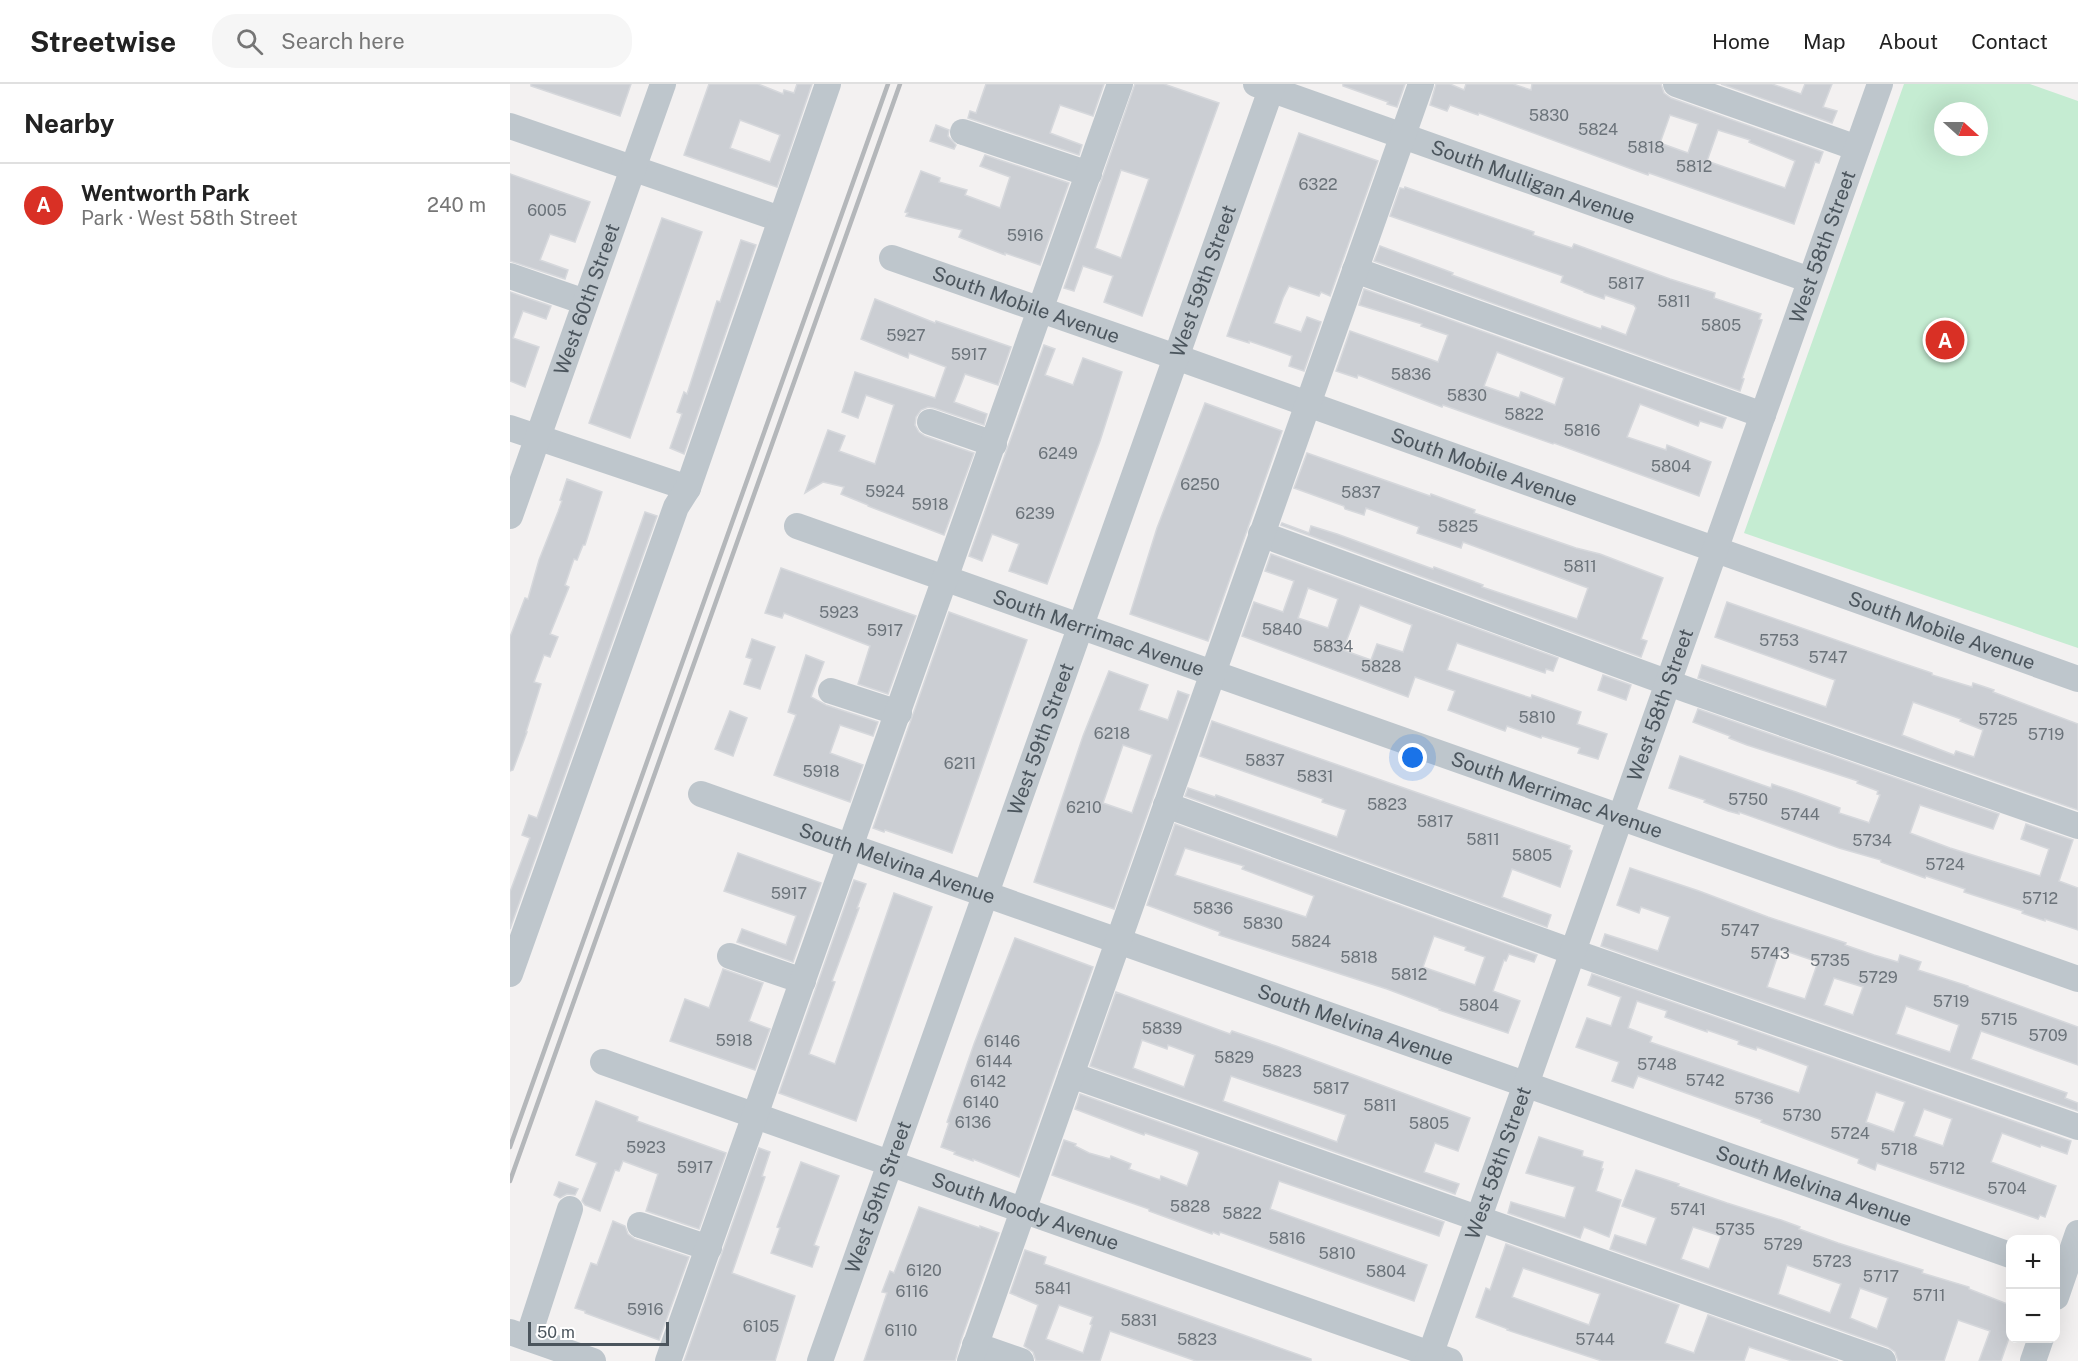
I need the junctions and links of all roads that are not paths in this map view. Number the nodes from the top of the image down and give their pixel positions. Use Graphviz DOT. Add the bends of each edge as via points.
graph roads {
  1 [pos="663,84"];
  2 [pos="828,84"];
  3 [pos="1120,84"];
  4 [pos="1421,84"];
  5 [pos="1676,84"];
  6 [pos="1880,84"];
  7 [pos="1267,86"];
  8 [pos="510,126"];
  9 [pos="963,132"];
  10 [pos="1403,136"];
  11 [pos="1857,148"];
  12 [pos="633,169"];
  13 [pos="1089,174"];
  14 [pos="780,219"];
  15 [pos="891,258"];
  16 [pos="1355,270"];
  17 [pos="510,276"];
  18 [pos="1810,280"];
  19 [pos="585,302"];
  20 [pos="1041,310"];
  21 [pos="1176,357"];
  22 [pos="1307,403"];
  23 [pos="1763,415"];
  24 [pos="930,422"];
  25 [pos="510,428"];
  26 [pos="537,438"];
  27 [pos="994,444"];
  28 [pos="688,488"];
  29 [pos="510,516"];
  30 [pos="796,526"];
  31 [pos="1261,534"];
  32 [pos="1715,549"];
  33 [pos="946,578"];
  34 [pos="1080,626"];
  35 [pos="1212,673"];
  36 [pos="2078,679"];
  37 [pos="1667,682"];
  38 [pos="831,691"];
  39 [pos="899,713"];
  40 [pos="701,794"];
  41 [pos="1166,805"];
  42 [pos="1621,817"];
  43 [pos="2078,826"];
  44 [pos="851,847"];
  45 [pos="986,895"];
  46 [pos="1118,941"];
  47 [pos="1573,952"];
  48 [pos="730,956"];
  49 [pos="510,974"];
  50 [pos="2078,979"];
  51 [pos="803,981"];
  52 [pos="603,1062"];
  53 [pos="1071,1075"];
  54 [pos="1526,1084"];
  55 [pos="756,1116"];
  56 [pos="2078,1127"];
  57 [pos="890,1164"];
  58 [pos="570,1209"];
  59 [pos="1023,1211"];
  60 [pos="1478,1219"];
  61 [pos="640,1225"];
  62 [pos="2078,1233"];
  63 [pos="709,1248"];
  64 [pos="2006,1254"];
  65 [pos="2063,1280"];
  66 [pos="519,1335"];
  67 [pos="2039,1343"];
  68 [pos="972,1353"];
  69 [pos="1436,1359"];
  70 [pos="593,1361"];
  71 [pos="668,1361"];
  72 [pos="820,1361"];
  73 [pos="1022,1361"];
  74 [pos="1883,1361"];
  75 [pos="2033,1361"];
  1 -- 12 [label="street, West 60th Street"];
  2 -- 14 [label="street"];
  3 -- 13 [label="street"];
  4 -- 10 [label="street"];
  5 -- 11 [label="street"];
  6 -- 11 [label="street, West 58th Street"];
  7 -- 10 [label="street, South Mulligan Avenue"];
  7 -- 21 [label="street, West 59th Street"];
  8 -- 12 [label="street"];
  9 -- 13 [label="street"];
  10 -- 16 [label="street"];
  10 -- 18 [label="street, South Mulligan Avenue"];
  11 -- 18 [label="street, West 58th Street"];
  12 -- 14 [label="street"];
  12 -- 19 [label="street, West 60th Street"];
  13 -- 20 [label="street"];
  14 -- 28 [label="street"];
  15 -- 20 [label="street, South Mobile Avenue"];
  16 -- 22 [label="street"];
  16 -- 23 [label="street"];
  17 -- 19 [label="street"];
  18 -- 23 [label="street, West 58th Street"];
  19 -- 26 [label="street, West 60th Street"];
  20 -- 21 [label="street, South Mobile Avenue"];
  20 -- 27 [label="street"];
  21 -- 22 [label="street, South Mobile Avenue"];
  21 -- 34 [label="street, West 59th Street"];
  22 -- 31 [label="street"];
  22 -- 32 [label="street, South Mobile Avenue"];
  23 -- 32 [label="street, West 58th Street"];
  24 -- 27 [label="street"];
  25 -- 26 [label="street"];
  26 -- 28 [label="street"];
  26 -- 29 [label="street, West 60th Street"];
  27 -- 33 [label="street"];
  28 -- 49 [label="street" via="676,507"];
  30 -- 33 [label="street, South Merrimac Avenue"];
  31 -- 35 [label="street"];
  31 -- 37 [label="street"];
  32 -- 36 [label="street, South Mobile Avenue"];
  32 -- 37 [label="street, West 58th Street"];
  33 -- 34 [label="street, South Merrimac Avenue"];
  33 -- 39 [label="street"];
  34 -- 35 [label="street, South Merrimac Avenue"];
  34 -- 45 [label="street, West 59th Street"];
  35 -- 41 [label="street"];
  35 -- 42 [label="street, South Merrimac Avenue"];
  37 -- 42 [label="street, West 58th Street"];
  37 -- 43 [label="street"];
  38 -- 39 [label="street"];
  39 -- 44 [label="street"];
  40 -- 44 [label="street, South Melvina Avenue"];
  41 -- 46 [label="street"];
  41 -- 47 [label="street"];
  42 -- 47 [label="street, West 58th Street"];
  42 -- 50 [label="street, South Merrimac Avenue"];
  44 -- 45 [label="street, South Melvina Avenue"];
  44 -- 51 [label="street"];
  45 -- 46 [label="street, South Melvina Avenue"];
  45 -- 57 [label="street, West 59th Street"];
  46 -- 53 [label="street"];
  46 -- 54 [label="street, South Melvina Avenue"];
  47 -- 54 [label="street, West 58th Street"];
  47 -- 56 [label="street"];
  48 -- 51 [label="street"];
  51 -- 55 [label="street"];
  52 -- 55 [label="street, South Moody Avenue"];
  53 -- 59 [label="street"];
  53 -- 60 [label="street"];
  54 -- 60 [label="street, West 58th Street"];
  54 -- 64 [label="street, South Melvina Avenue"];
  55 -- 57 [label="street, South Moody Avenue"];
  55 -- 63 [label="street"];
  57 -- 59 [label="street, South Moody Avenue"];
  57 -- 72 [label="street, West 59th Street"];
  58 -- 66 [label="street"];
  59 -- 68 [label="street"];
  59 -- 69 [label="street, South Moody Avenue"];
  60 -- 69 [label="street, West 58th Street"];
  60 -- 74 [label="street"];
  61 -- 63 [label="street"];
  62 -- 65 [label="street"];
  63 -- 71 [label="street"];
  66 -- 70 [label="street"];
  67 -- 75 [label="street"];
  68 -- 73 [label="street"];
}
